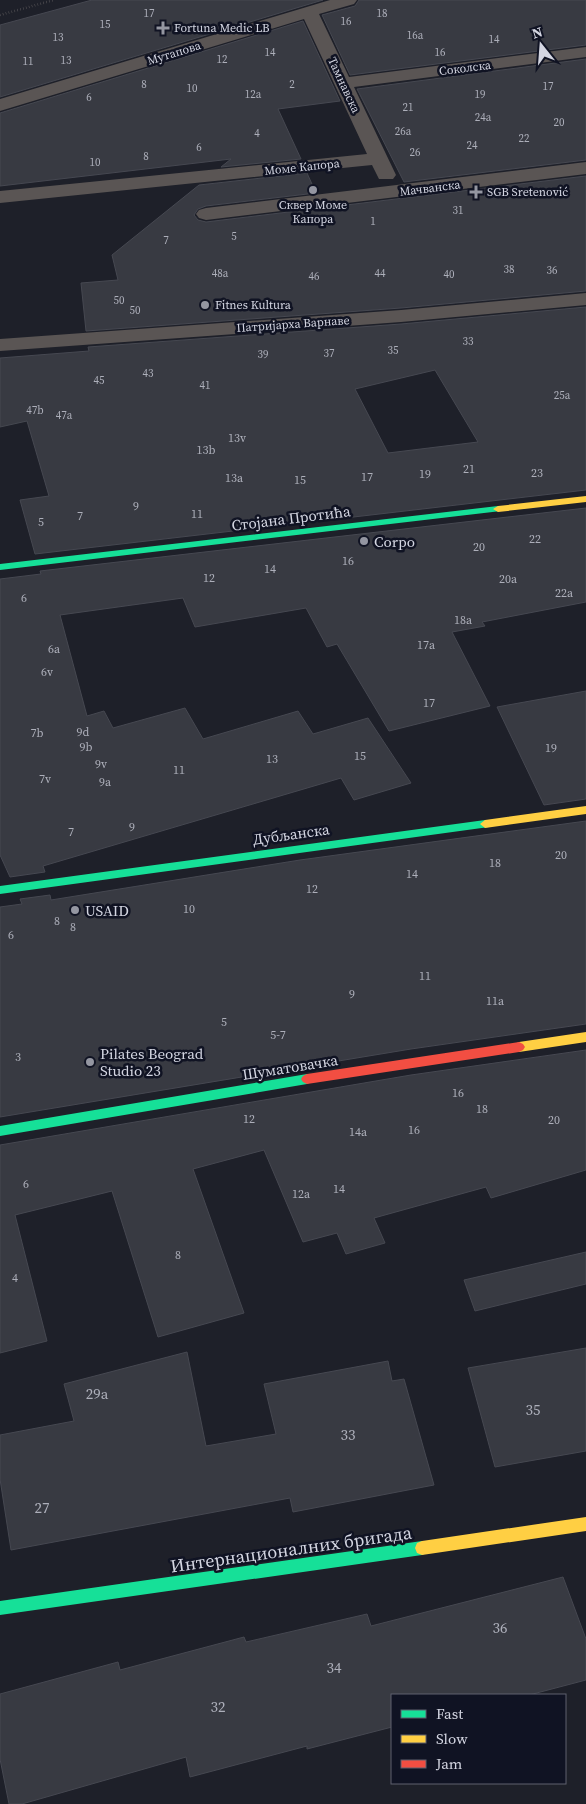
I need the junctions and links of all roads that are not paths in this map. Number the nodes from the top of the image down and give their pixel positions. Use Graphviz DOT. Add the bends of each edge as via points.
graph roads {
  1 [pos="348,0"];
  2 [pos="310,11"];
  3 [pos="586,52"];
  4 [pos="344,83"];
  5 [pos="0,106"];
  6 [pos="378,160"];
  7 [pos="586,168"];
  8 [pos="394,193"];
  9 [pos="0,197"];
  10 [pos="206,214"];
  11 [pos="586,298"];
  12 [pos="0,345"];
  13 [pos="586,499"];
  14 [pos="0,567"];
  15 [pos="586,810"];
  16 [pos="0,890"];
  17 [pos="586,1037"];
  18 [pos="0,1131"];
  19 [pos="586,1524"];
  20 [pos="0,1608"];
  1 -- 2 [label="street, Мутапова"];
  2 -- 4 [label="street, Тамнавска"];
  2 -- 5 [label="street, Мутапова"];
  3 -- 4 [label="street, Соколска"];
  4 -- 6 [label="street, Тамнавска"];
  6 -- 8 [label="street"];
  6 -- 9 [label="street, Моме Капора"];
  7 -- 8 [label="street, Мачванска"];
  8 -- 10 [label="street"];
  11 -- 12 [label="street, Патријарха Варнаве" via="401,316"];
  13 -- 14 [label="street, Стојана Протића"];
  15 -- 16 [label="street, Дубљанска"];
  17 -- 18 [label="street, Шуматовачка" via="411,1062"];
  19 -- 20 [label="street, Интернационалних бригада"];
}
